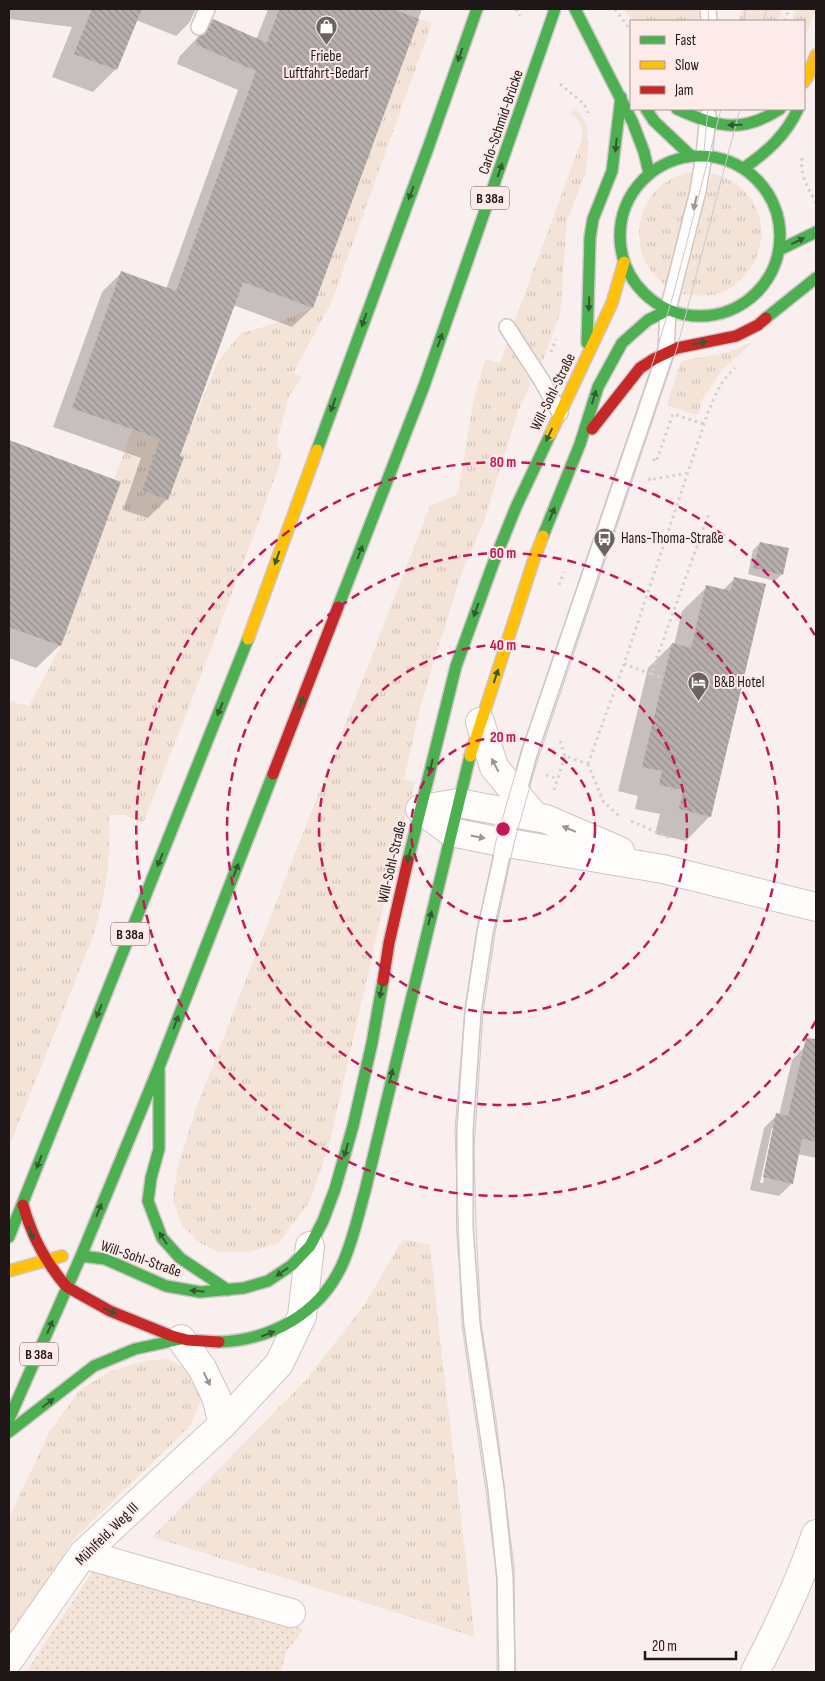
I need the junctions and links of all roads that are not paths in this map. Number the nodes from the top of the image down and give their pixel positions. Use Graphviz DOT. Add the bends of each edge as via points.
graph roads {
  1 [pos="207,9"];
  2 [pos="477,9"];
  3 [pos="556,9"];
  4 [pos="575,9"];
  5 [pos="199,27"];
  6 [pos="596,46"];
  7 [pos="816,55"];
  8 [pos="616,66"];
  9 [pos="806,79"];
  10 [pos="621,97"];
  11 [pos="647,110"];
  12 [pos="681,110"];
  13 [pos="779,110"];
  14 [pos="797,110"];
  15 [pos="708,116"];
  16 [pos="698,156"];
  17 [pos="744,168"];
  18 [pos="649,173"];
  19 [pos="816,232"];
  20 [pos="779,250"];
  21 [pos="624,262"];
  22 [pos="816,278"];
  23 [pos="668,310"];
  24 [pos="507,327"];
  25 [pos="666,352"];
  26 [pos="586,359"];
  27 [pos="560,413"];
  28 [pos="580,444"];
  29 [pos="480,722"];
  30 [pos="458,803"];
  31 [pos="522,808"];
  32 [pos="420,809"];
  33 [pos="451,832"];
  34 [pos="505,842"];
  35 [pos="663,869"];
  36 [pos="816,906"];
  37 [pos="158,1067"];
  38 [pos="22,1205"];
  39 [pos="9,1237"];
  40 [pos="310,1246"];
  41 [pos="81,1256"];
  42 [pos="44,1260"];
  43 [pos="9,1271"];
  44 [pos="67,1287"];
  45 [pos="228,1290"];
  46 [pos="302,1316"];
  47 [pos="181,1339"];
  48 [pos="9,1419"];
  49 [pos="223,1424"];
  50 [pos="9,1432"];
  51 [pos="816,1534"];
  52 [pos="83,1554"];
  53 [pos="291,1613"];
  54 [pos="9,1660"];
  55 [pos="507,1672"];
  56 [pos="755,1672"];
  1 -- 5 [label="lane"];
  2 -- 38 [label="main road, B 38a, one-way" via="238,664"];
  37 -- 3 [label="main road, Carlo-Schmid-Brücke / B 38a, one-way, bridge" via="424,386"];
  4 -- 6 [label="main road"];
  6 -- 8 [label="main road"];
  6 -- 10 [label="main road"];
  7 -- 9 [label="main road"];
  10 -- 18 [label="main road" via="646,154"];
  10 -- 26 [label="main road, one-way" via="612,171 593,219 590,237"];
  11 -- 16 [label="main road" via="654,121"];
  12 -- 15 [label="main road"];
  13 -- 15 [label="main road, one-way" via="750,124 736,126"];
  14 -- 17 [label="main road" via="783,136 764,155"];
  15 -- 16 [label="lane"];
  16 -- 17 [label="main road" via="727,160"];
  16 -- 18 [label="main road" via="669,162"];
  16 -- 23 [label="lane, one-way" via="690,225"];
  17 -- 20 [label="main road" via="770,195 777,212"];
  18 -- 21 [label="main road" via="631,194 621,220"];
  20 -- 19 [label="main road, one-way"];
  20 -- 23 [label="main road" via="765,283 738,306 704,316"];
  21 -- 23 [label="main road" via="646,295"];
  21 -- 26 [label="main road, Will-Sohl-Straße" via="612,303"];
  25 -- 22 [label="main road, one-way" via="736,336 758,325"];
  23 -- 25 [label="lane"];
  28 -- 23 [label="main road, one-way" via="598,387 622,343 648,320"];
  24 -- 27 [label="lane"];
  25 -- 28 [label="main road" via="640,368"];
  25 -- 31 [label="lane" via="532,745"];
  26 -- 27 [label="main road, Will-Sohl-Straße"];
  27 -- 32 [label="main road, Will-Sohl-Straße, one-way" via="516,507 456,666"];
  29 -- 28 [label="main road, one-way" via="534,559"];
  29 -- 30 [label="main road"];
  31 -- 29 [label="street, one-way" via="494,767"];
  30 -- 31 [label="street"];
  30 -- 32 [label="street"];
  30 -- 33 [label="main road"];
  31 -- 34 [label="lane"];
  35 -- 31 [label="street, one-way"];
  32 -- 33 [label="street"];
  32 -- 40 [label="main road, Will-Sohl-Straße, one-way" via="389,943 353,1126 335,1189"];
  33 -- 34 [label="street, one-way"];
  46 -- 33 [label="main road, one-way" via="332,1284 350,1245"];
  34 -- 35 [label="street"];
  34 -- 55 [label="lane" via="473,1012 466,1130 465,1227 472,1325 496,1489 505,1578"];
  35 -- 36 [label="street"];
  41 -- 37 [label="main road, B 38a, one-way"];
  45 -- 37 [label="main road, one-way" via="180,1258 162,1238 148,1201 159,1149"];
  38 -- 39 [label="main road, B 38a"];
  38 -- 42 [label="main road, one-way"];
  40 -- 45 [label="main road, Will-Sohl-Straße, one-way" via="276,1276 244,1288"];
  40 -- 46 [label="street, Mühlfeld, Weg III"];
  41 -- 42 [label="main road, Will-Sohl-Straße"];
  41 -- 44 [label="main road, B 38a"];
  45 -- 41 [label="main road, Will-Sohl-Straße, one-way" via="200,1292 166,1286 105,1259"];
  42 -- 43 [label="main road, Will-Sohl-Straße"];
  42 -- 44 [label="main road"];
  44 -- 47 [label="main road, one-way" via="94,1304"];
  48 -- 44 [label="main road, B 38a, one-way"];
  47 -- 46 [label="main road, one-way" via="220,1342 260,1337"];
  46 -- 49 [label="street, Mühlfeld, Weg III" via="279,1364"];
  47 -- 49 [label="street, one-way" via="202,1368 216,1397"];
  50 -- 47 [label="main road, one-way" via="94,1366 134,1350"];
  49 -- 52 [label="street, Mühlfeld, Weg III"];
  51 -- 56 [label="street"];
  52 -- 53 [label="street"];
  52 -- 54 [label="street, Mühlfeld, Weg III"];
}
